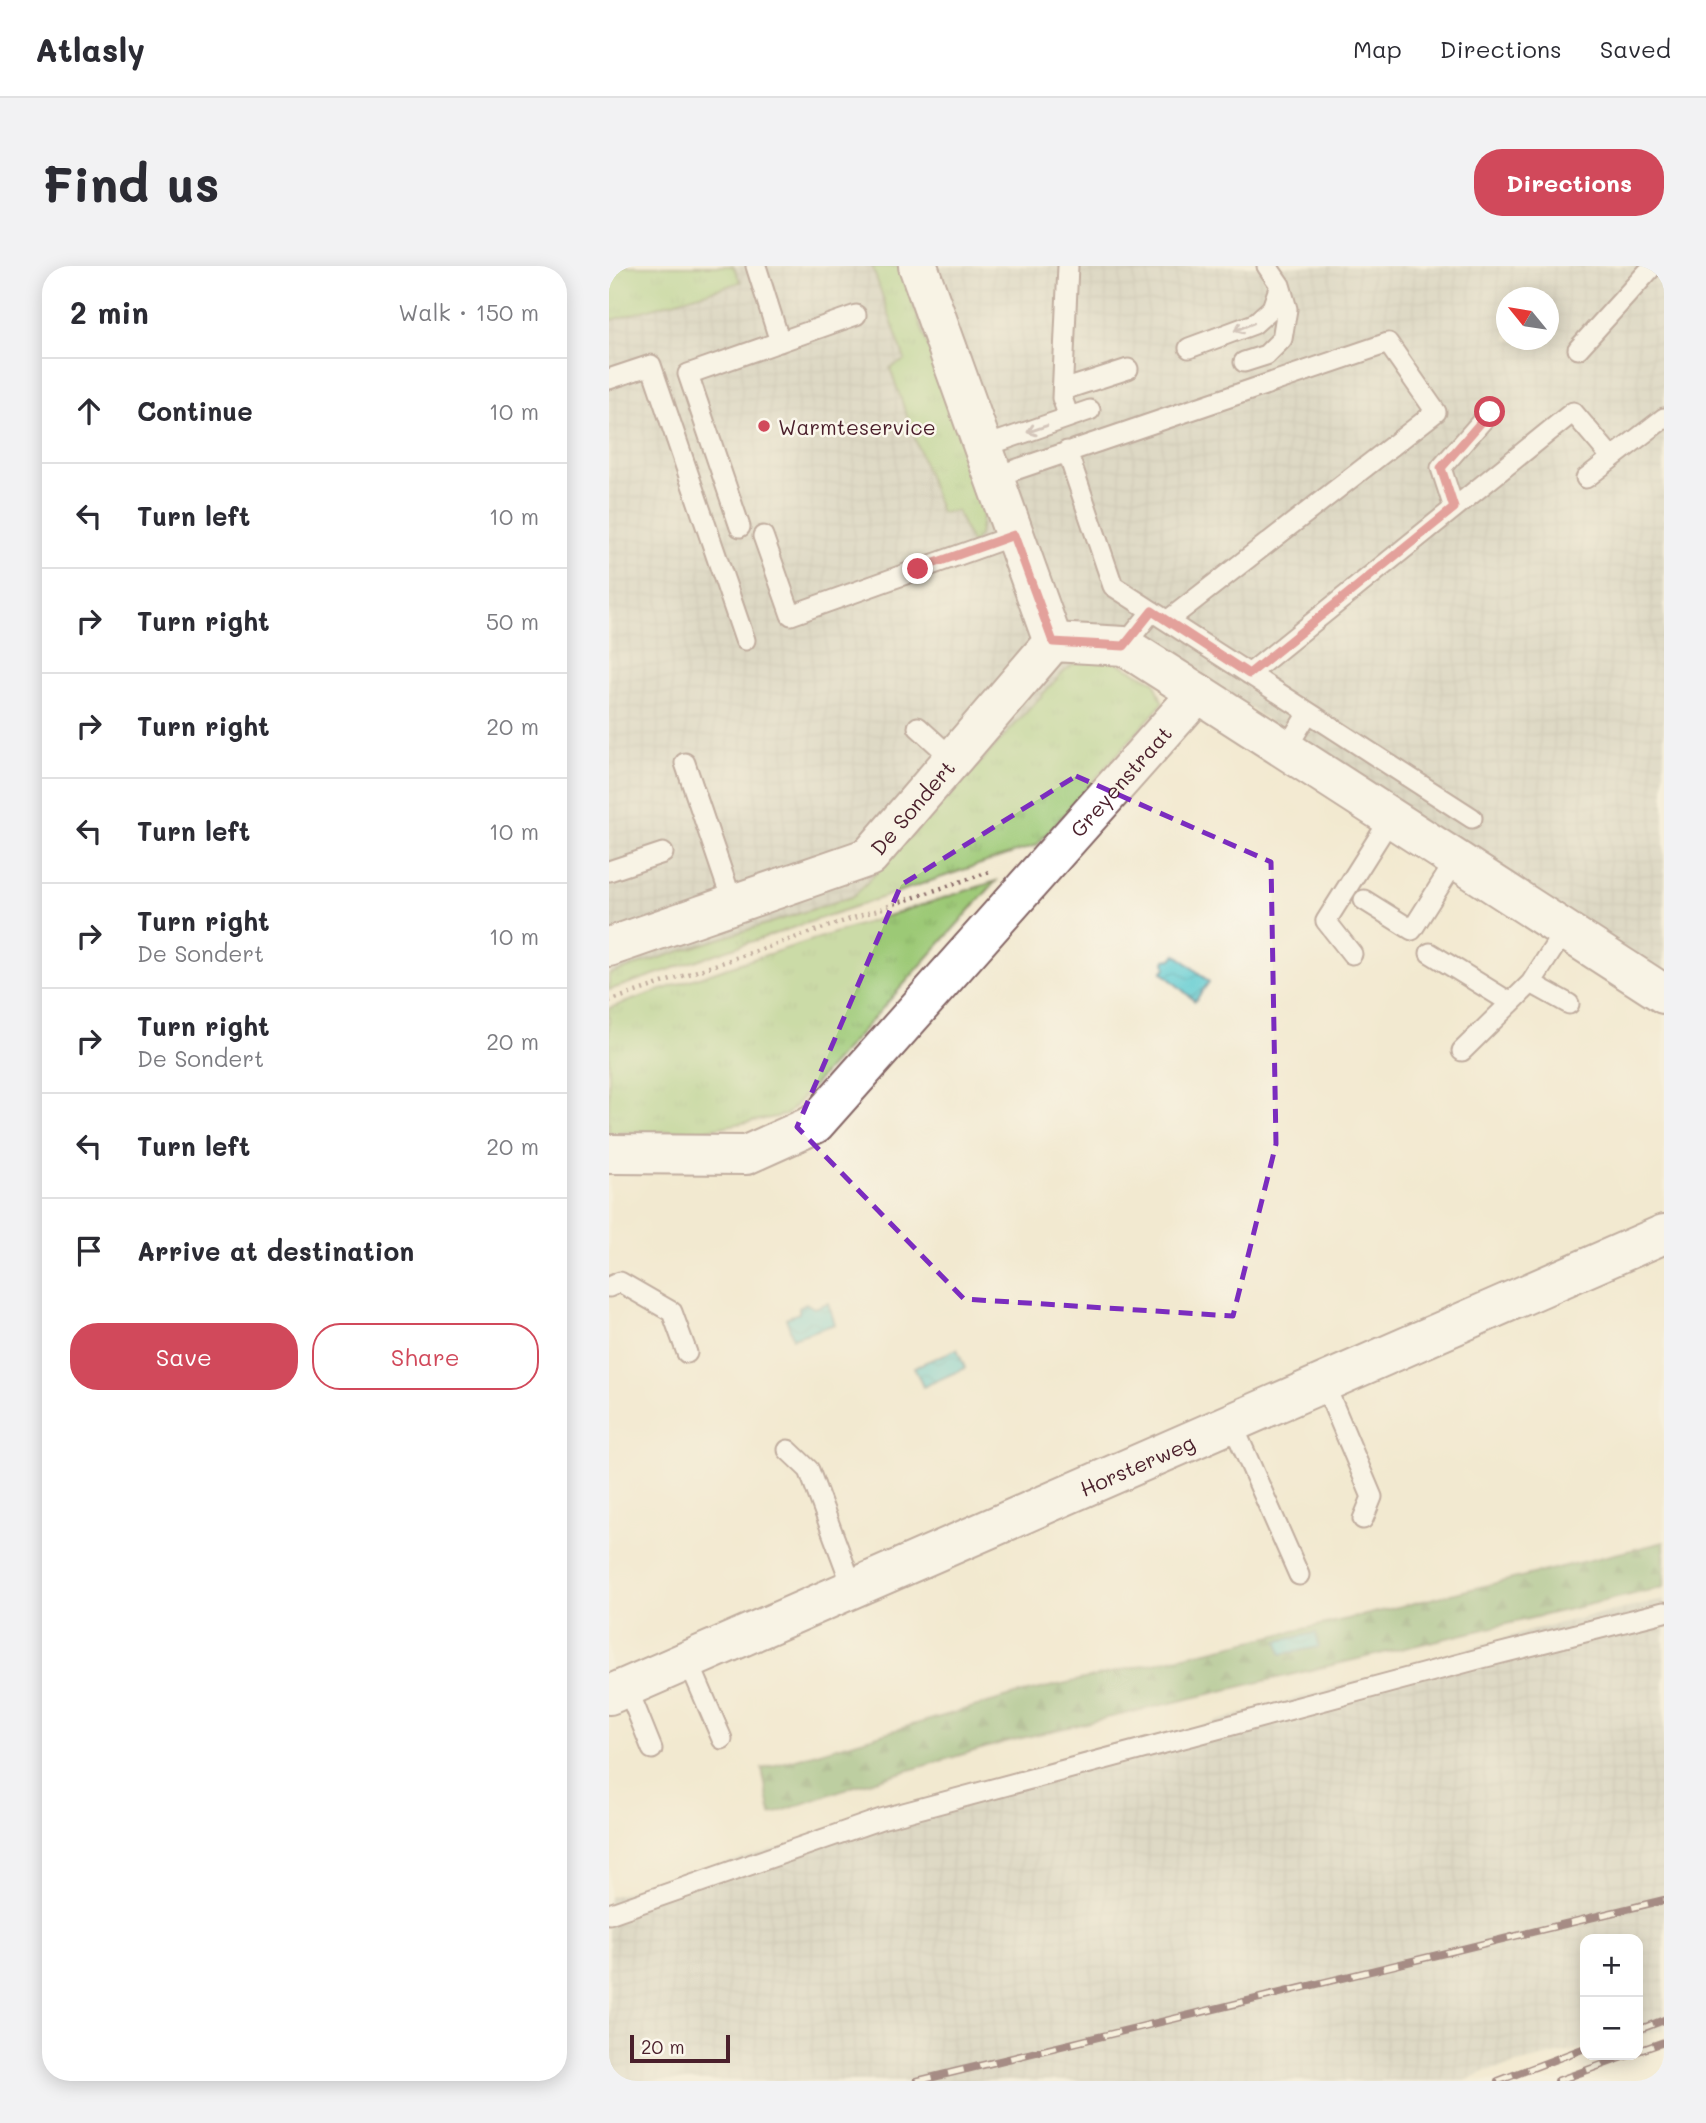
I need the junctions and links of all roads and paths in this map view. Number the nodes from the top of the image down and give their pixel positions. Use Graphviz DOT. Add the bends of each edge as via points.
graph roads {
  1 [pos="756,266"];
  2 [pos="918,266"];
  3 [pos="1068,266"];
  4 [pos="1267,266"];
  5 [pos="1653,266"];
  6 [pos="1280,285"];
  7 [pos="856,315"];
  8 [pos="780,342"];
  9 [pos="1189,348"];
  10 [pos="1578,349"];
  11 [pos="1244,362"];
  12 [pos="1128,369"];
  13 [pos="609,379"];
  14 [pos="1063,390"];
  15 [pos="1090,410"];
  16 [pos="1490,412"];
  17 [pos="1069,417"];
  18 [pos="1664,418"];
  19 [pos="1067,451"];
  20 [pos="1612,458"];
  21 [pos="989,462"];
  22 [pos="1586,478"];
  23 [pos="1454,508"];
  24 [pos="740,527"];
  25 [pos="1014,535"];
  26 [pos="763,536"];
  27 [pos="1159,616"];
  28 [pos="745,639"];
  29 [pos="1053,642"];
  30 [pos="1124,646"];
  31 [pos="1249,674"];
  32 [pos="1198,693"];
  33 [pos="1308,713"];
  34 [pos="918,727"];
  35 [pos="1286,749"];
  36 [pos="953,759"];
  37 [pos="685,763"];
  38 [pos="1391,818"];
  39 [pos="1472,818"];
  40 [pos="663,853"];
  41 [pos="1456,860"];
  42 [pos="609,871"];
  43 [pos="994,871"];
  44 [pos="1364,900"];
  45 [pos="733,904"];
  46 [pos="1587,936"];
  47 [pos="609,947"];
  48 [pos="1430,953"];
  49 [pos="1352,954"];
  50 [pos="1531,983"];
  51 [pos="1664,994"];
  52 [pos="609,1001"];
  53 [pos="1511,1003"];
  54 [pos="1569,1004"];
  55 [pos="1462,1051"];
  56 [pos="609,1154"];
  57 [pos="1664,1234"];
  58 [pos="609,1287"];
  59 [pos="687,1353"];
  60 [pos="1324,1383"];
  61 [pos="1232,1423"];
  62 [pos="788,1450"];
  63 [pos="1363,1519"];
  64 [pos="1299,1575"];
  65 [pos="853,1588"];
  66 [pos="1664,1612"];
  67 [pos="688,1660"];
  68 [pos="618,1691"];
  69 [pos="722,1740"];
  70 [pos="652,1749"];
  71 [pos="609,1914"];
  72 [pos="1664,2077"];
  73 [pos="1653,2081"];
  1 -- 8 [label="lane"];
  2 -- 21 [label="street"];
  3 -- 14 [label="lane"];
  4 -- 6 [label="lane"];
  5 -- 10 [label="lane"];
  6 -- 9 [label="lane, one-way" via="1272,308 1254,324"];
  6 -- 11 [label="lane" via="1287,309 1282,340 1266,355"];
  7 -- 8 [label="lane"];
  8 -- 24 [label="lane" via="688,374"];
  12 -- 14 [label="lane"];
  13 -- 28 [label="lane" via="651,365"];
  14 -- 17 [label="lane"];
  15 -- 17 [label="lane"];
  16 -- 23 [label="lane" via="1441,468"];
  17 -- 21 [label="lane, one-way"];
  18 -- 20 [label="lane"];
  19 -- 21 [label="lane"];
  19 -- 27 [label="lane" via="1113,586"];
  19 -- 27 [label="lane" via="1388,343 1436,412"];
  20 -- 22 [label="lane"];
  20 -- 23 [label="lane" via="1573,412"];
  21 -- 25 [label="street"];
  23 -- 31 [label="lane"];
  25 -- 26 [label="lane" via="791,615"];
  25 -- 29 [label="street"];
  27 -- 30 [label="lane"];
  27 -- 31 [label="lane"];
  29 -- 30 [label="street"];
  29 -- 36 [label="street, De Sondert"];
  30 -- 32 [label="street"];
  31 -- 33 [label="lane"];
  32 -- 35 [label="street"];
  32 -- 56 [label="street, Greyenstraat" via="815,1124 746,1155"];
  33 -- 35 [label="lane"];
  33 -- 39 [label="lane"];
  34 -- 36 [label="lane"];
  35 -- 38 [label="street"];
  36 -- 45 [label="street, De Sondert" via="869,857"];
  37 -- 45 [label="lane"];
  38 -- 41 [label="street"];
  38 -- 49 [label="lane" via="1326,920"];
  40 -- 42 [label="lane"];
  41 -- 44 [label="lane" via="1412,930"];
  41 -- 46 [label="street"];
  43 -- 52 [label="path"];
  45 -- 47 [label="street, De Sondert"];
  46 -- 50 [label="lane"];
  46 -- 51 [label="street"];
  48 -- 53 [label="lane"];
  50 -- 53 [label="lane"];
  50 -- 54 [label="lane"];
  53 -- 55 [label="lane"];
  57 -- 60 [label="street, Horsterweg"];
  58 -- 59 [label="lane" via="619,1282 672,1312"];
  60 -- 61 [label="street, Horsterweg"];
  60 -- 63 [label="lane" via="1372,1496"];
  61 -- 64 [label="lane"];
  61 -- 65 [label="street, Horsterweg"];
  62 -- 65 [label="lane" via="809,1470"];
  65 -- 67 [label="street, Horsterweg"];
  66 -- 71 [label="lane" via="881,1819"];
  67 -- 68 [label="street, Horsterweg"];
  67 -- 69 [label="lane"];
  68 -- 70 [label="lane"];
  72 -- 73 [label="path"];
}
